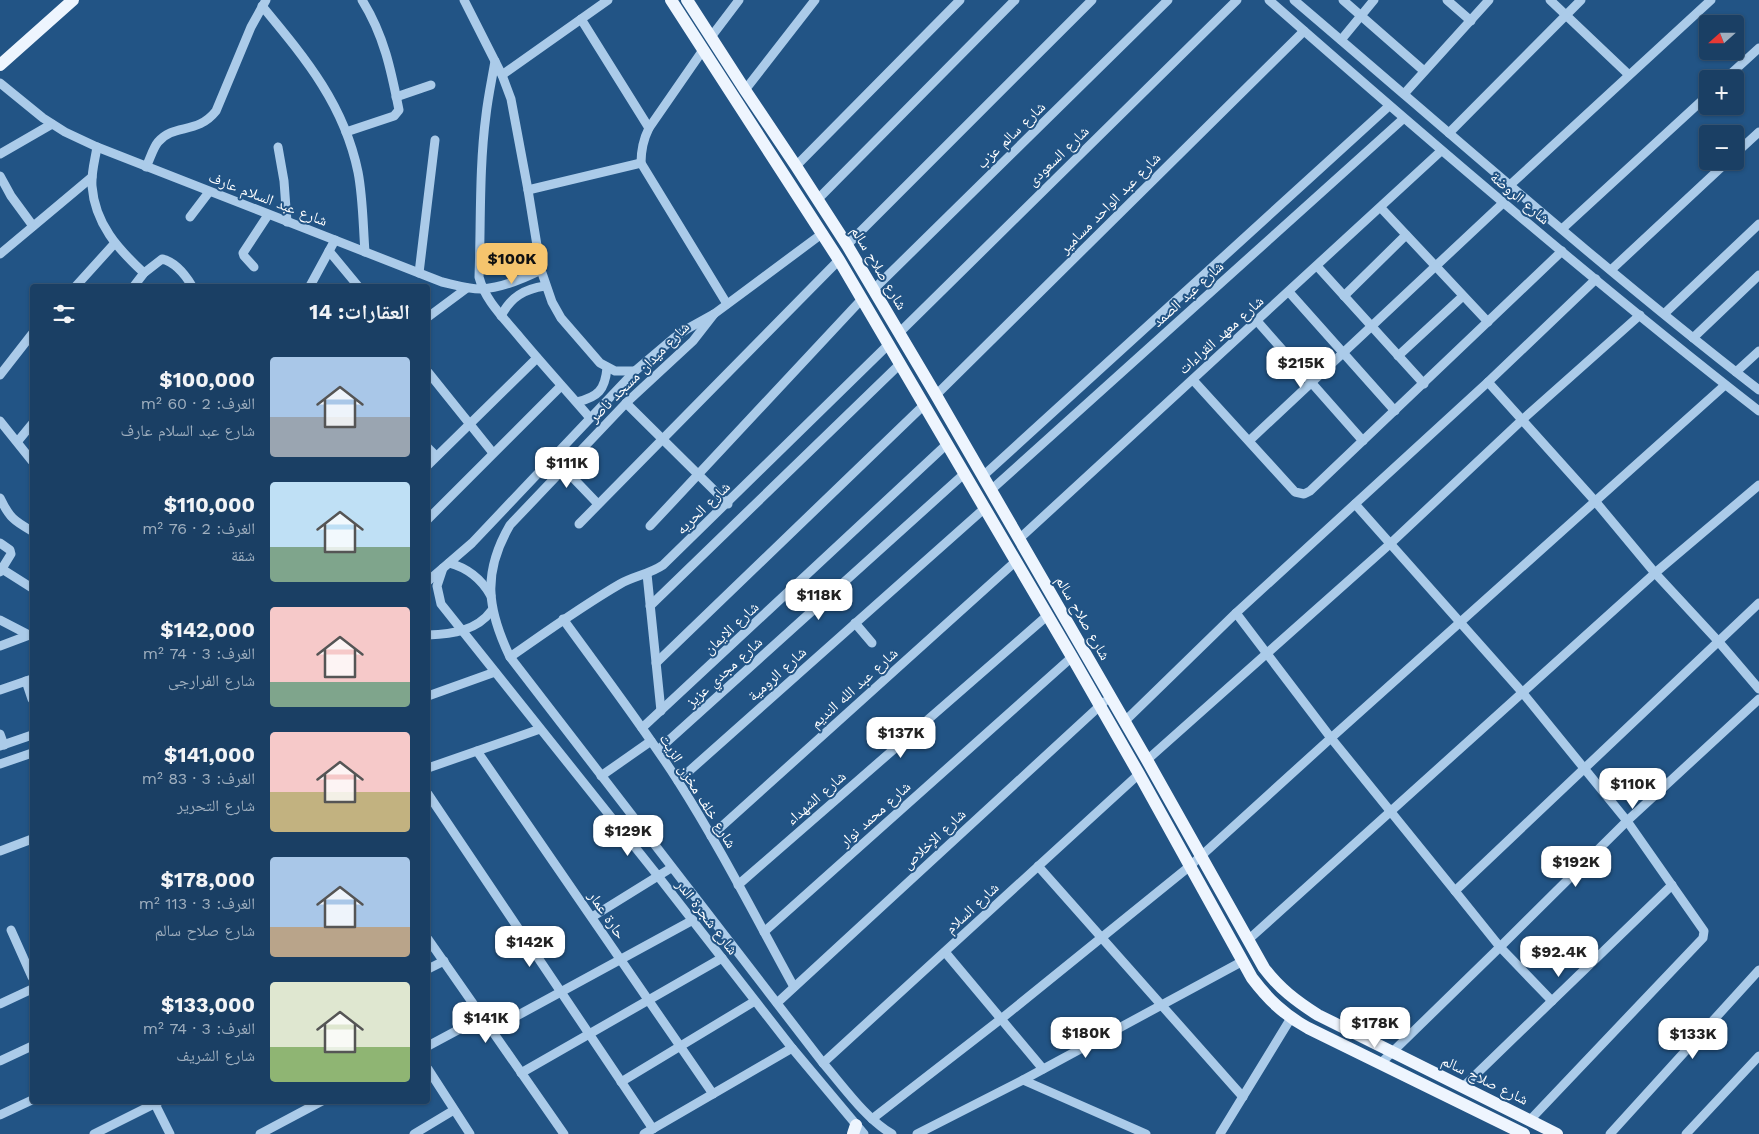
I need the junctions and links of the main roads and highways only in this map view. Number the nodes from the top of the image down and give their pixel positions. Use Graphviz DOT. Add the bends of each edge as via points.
graph roads {
  1 [pos="73,0"];
  2 [pos="671,0"];
  3 [pos="687,0"];
  4 [pos="0,64"];
  5 [pos="1360,1035"];
  6 [pos="1353,1052"];
  7 [pos="1524,1134"];
  8 [pos="1557,1134"];
  1 -- 4 [label="main road"];
  2 -- 6 [label="main road, شارع صلاح سالم" via="823,233 1048,614 1263,993 1290,1018"];
  3 -- 5 [label="main road, شارع صلاح سالم" via="818,199 899,332 1264,968 1285,993 1318,1015"];
  5 -- 6 [label="main road" via="1362,1046"];
  5 -- 8 [label="main road, شارع صلاح سالم"];
  6 -- 7 [label="main road, شارع صلاح سالم"];
}
